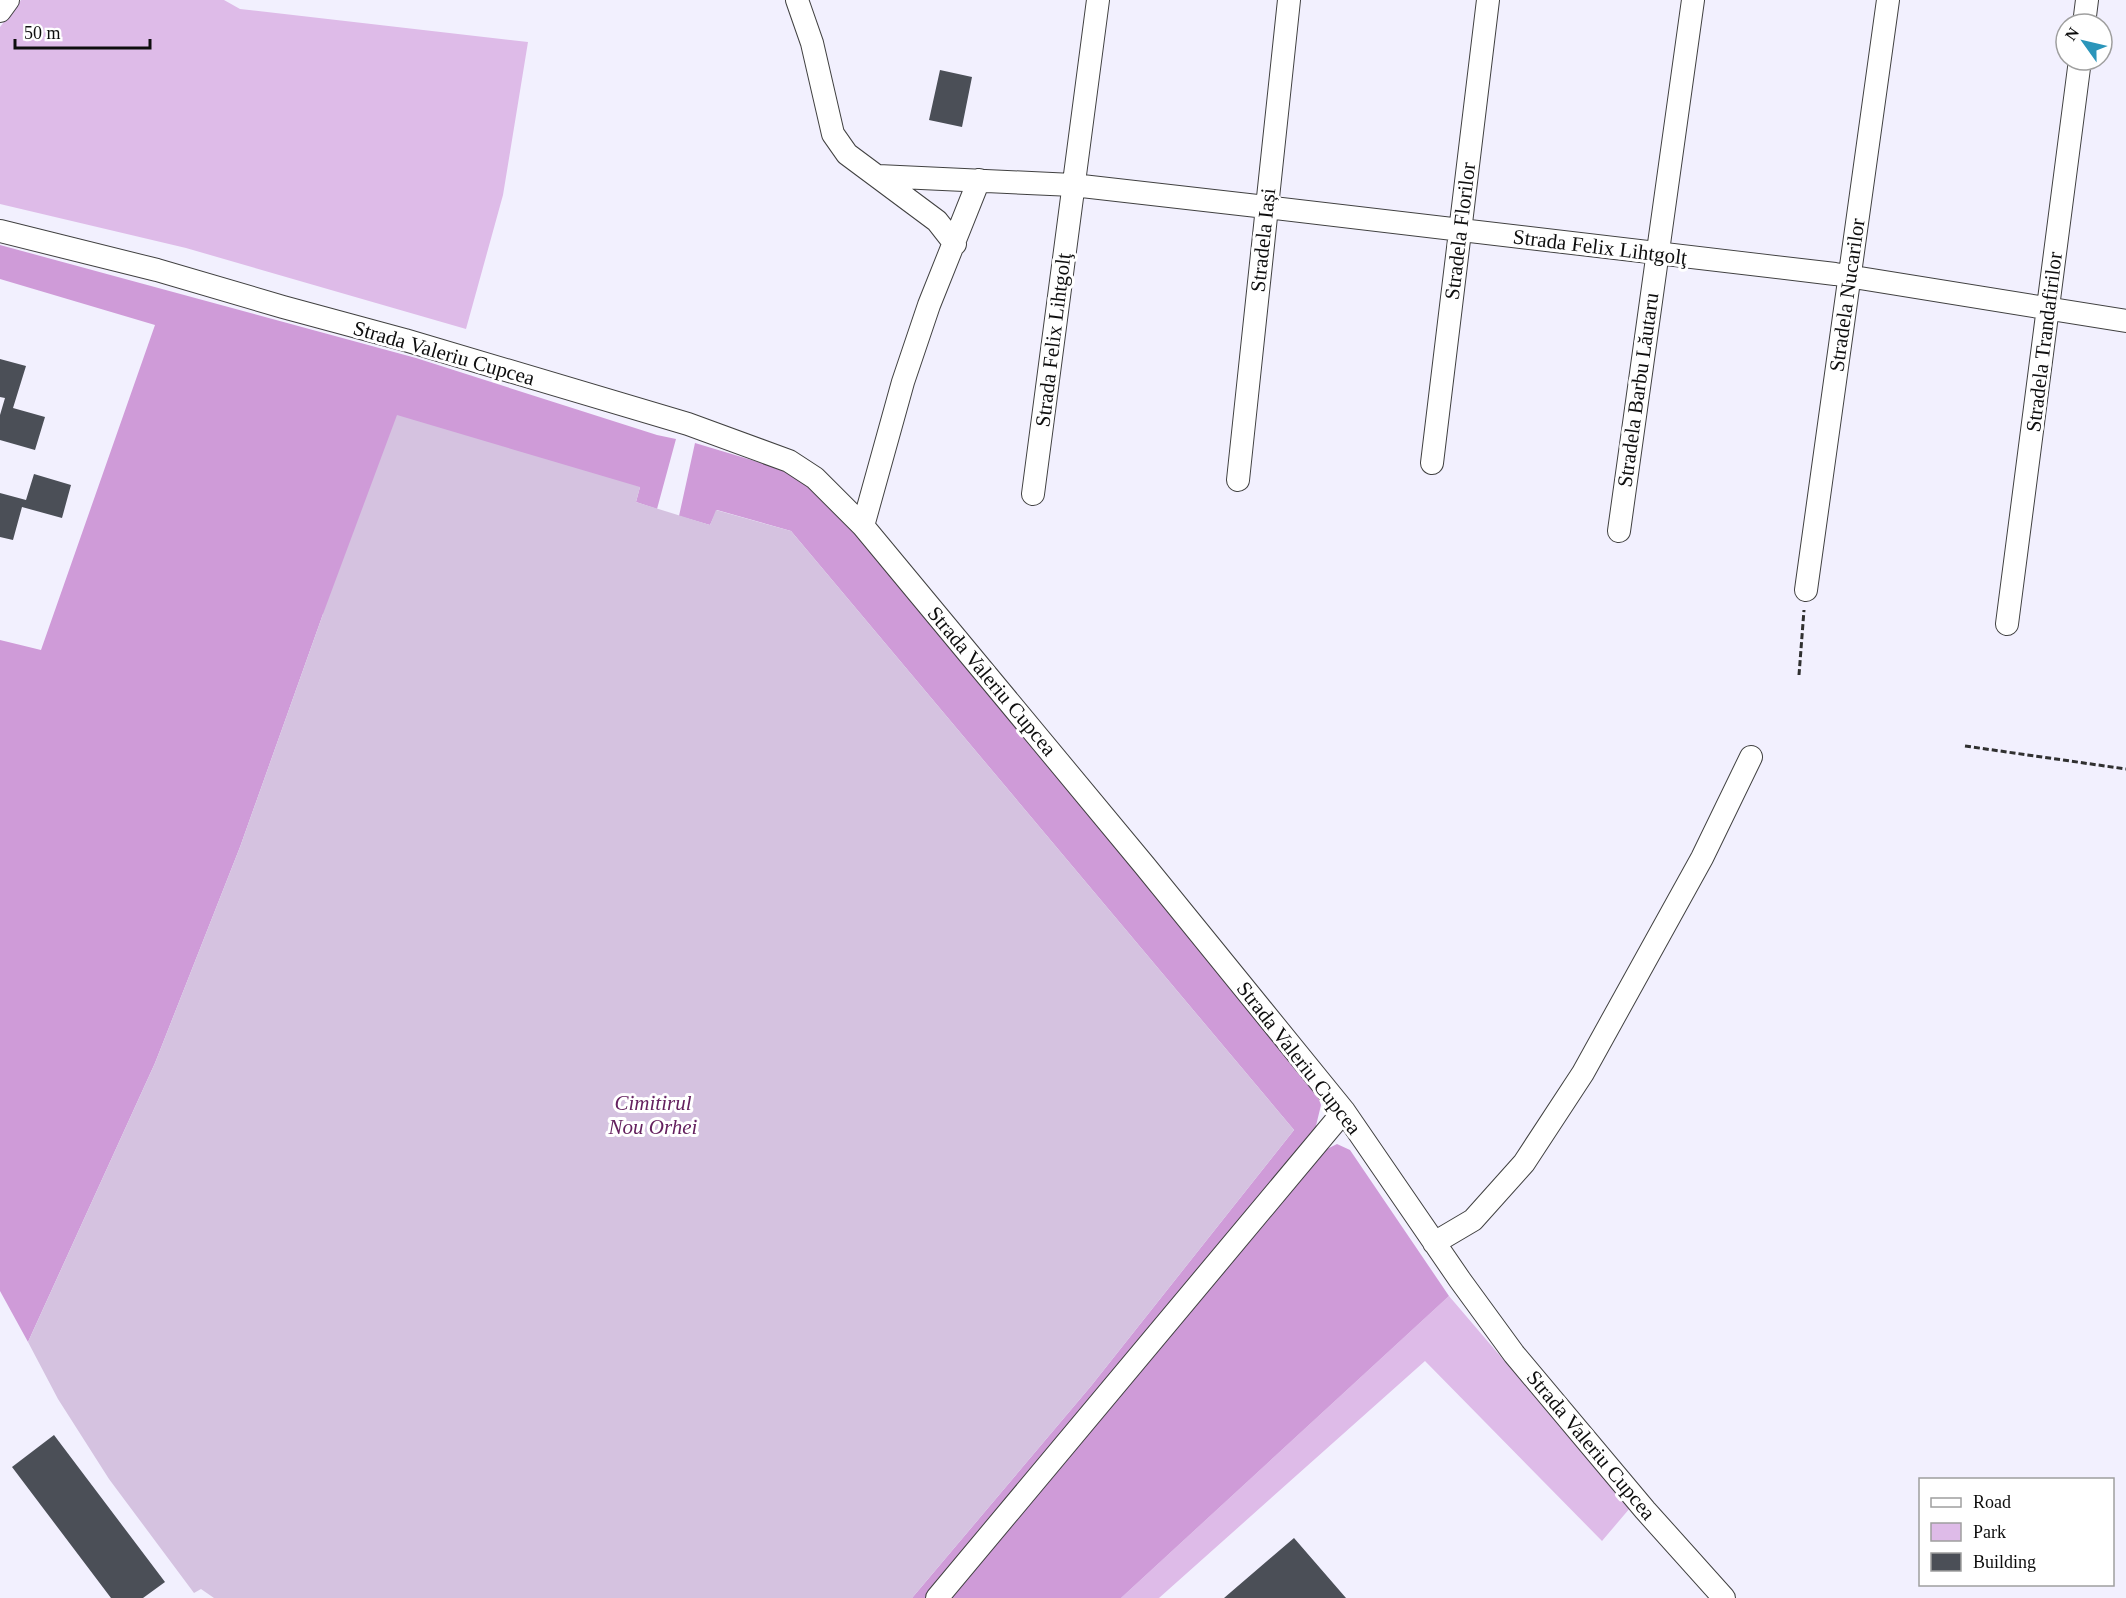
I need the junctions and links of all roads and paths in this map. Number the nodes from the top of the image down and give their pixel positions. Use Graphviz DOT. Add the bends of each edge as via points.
graph roads {
  1 [pos="8,0"];
  2 [pos="797,0"];
  3 [pos="1098,0"];
  4 [pos="1289,0"];
  5 [pos="1488,0"];
  6 [pos="1693,0"];
  7 [pos="1888,0"];
  8 [pos="0,10"];
  9 [pos="2078,72"];
  10 [pos="878,176"];
  11 [pos="979,180"];
  12 [pos="1073,185"];
  13 [pos="1266,207"];
  14 [pos="1460,230"];
  15 [pos="0,231"];
  16 [pos="954,244"];
  17 [pos="1657,253"];
  18 [pos="1849,277"];
  19 [pos="2048,308"];
  20 [pos="2126,321"];
  21 [pos="1432,463"];
  22 [pos="1238,480"];
  23 [pos="1033,494"];
  24 [pos="863,525"];
  25 [pos="1619,531"];
  26 [pos="1806,590"];
  27 [pos="2007,624"];
  28 [pos="1798,675"];
  29 [pos="1965,746"];
  30 [pos="1751,757"];
  31 [pos="2126,769"];
  32 [pos="1344,1110"];
  33 [pos="1434,1243"];
  34 [pos="937,1598"];
  35 [pos="1724,1598"];
  1 -- 8 [label="street"];
  2 -- 10 [label="street" via="812,43 834,134 847,154"];
  3 -- 12 [label="street, Strada Felix Lihtgolţ"];
  4 -- 13 [label="street, Stradela Iași"];
  5 -- 14 [label="street, Stradela Florilor"];
  6 -- 17 [label="street, Stradela Barbu Lăutaru"];
  7 -- 18 [label="street, Stradela Nucarilor"];
  9 -- 19 [label="street, Stradela Trandafirilor"];
  10 -- 11 [label="street, Strada Felix Lihtgolţ"];
  10 -- 16 [label="street" via="937,221"];
  11 -- 12 [label="street, Strada Felix Lihtgolţ"];
  11 -- 16 [label="street"];
  12 -- 13 [label="street, Strada Felix Lihtgolţ"];
  12 -- 23 [label="street, Strada Felix Lihtgolţ"];
  13 -- 14 [label="street, Strada Felix Lihtgolţ"];
  13 -- 22 [label="street, Stradela Iași"];
  14 -- 17 [label="street, Strada Felix Lihtgolţ"];
  14 -- 21 [label="street, Stradela Florilor"];
  15 -- 24 [label="street, Strada Valeriu Cupcea" via="158,270 699,428 789,462 815,478"];
  16 -- 24 [label="street" via="903,382"];
  17 -- 18 [label="street, Strada Felix Lihtgolţ"];
  17 -- 25 [label="street, Stradela Barbu Lăutaru"];
  18 -- 19 [label="street, Strada Felix Lihtgolţ"];
  18 -- 26 [label="street, Stradela Nucarilor"];
  19 -- 20 [label="street, Strada Felix Lihtgolţ"];
  19 -- 27 [label="street, Stradela Trandafirilor"];
  24 -- 32 [label="street, Strada Valeriu Cupcea"];
  26 -- 28 [label="path"];
  29 -- 31 [label="path"];
  30 -- 33 [label="street" via="1702,858 1583,1073 1524,1163 1473,1220"];
  32 -- 33 [label="street, Strada Valeriu Cupcea"];
  32 -- 34 [label="street"];
  33 -- 35 [label="street, Strada Valeriu Cupcea" via="1514,1354"];
}
